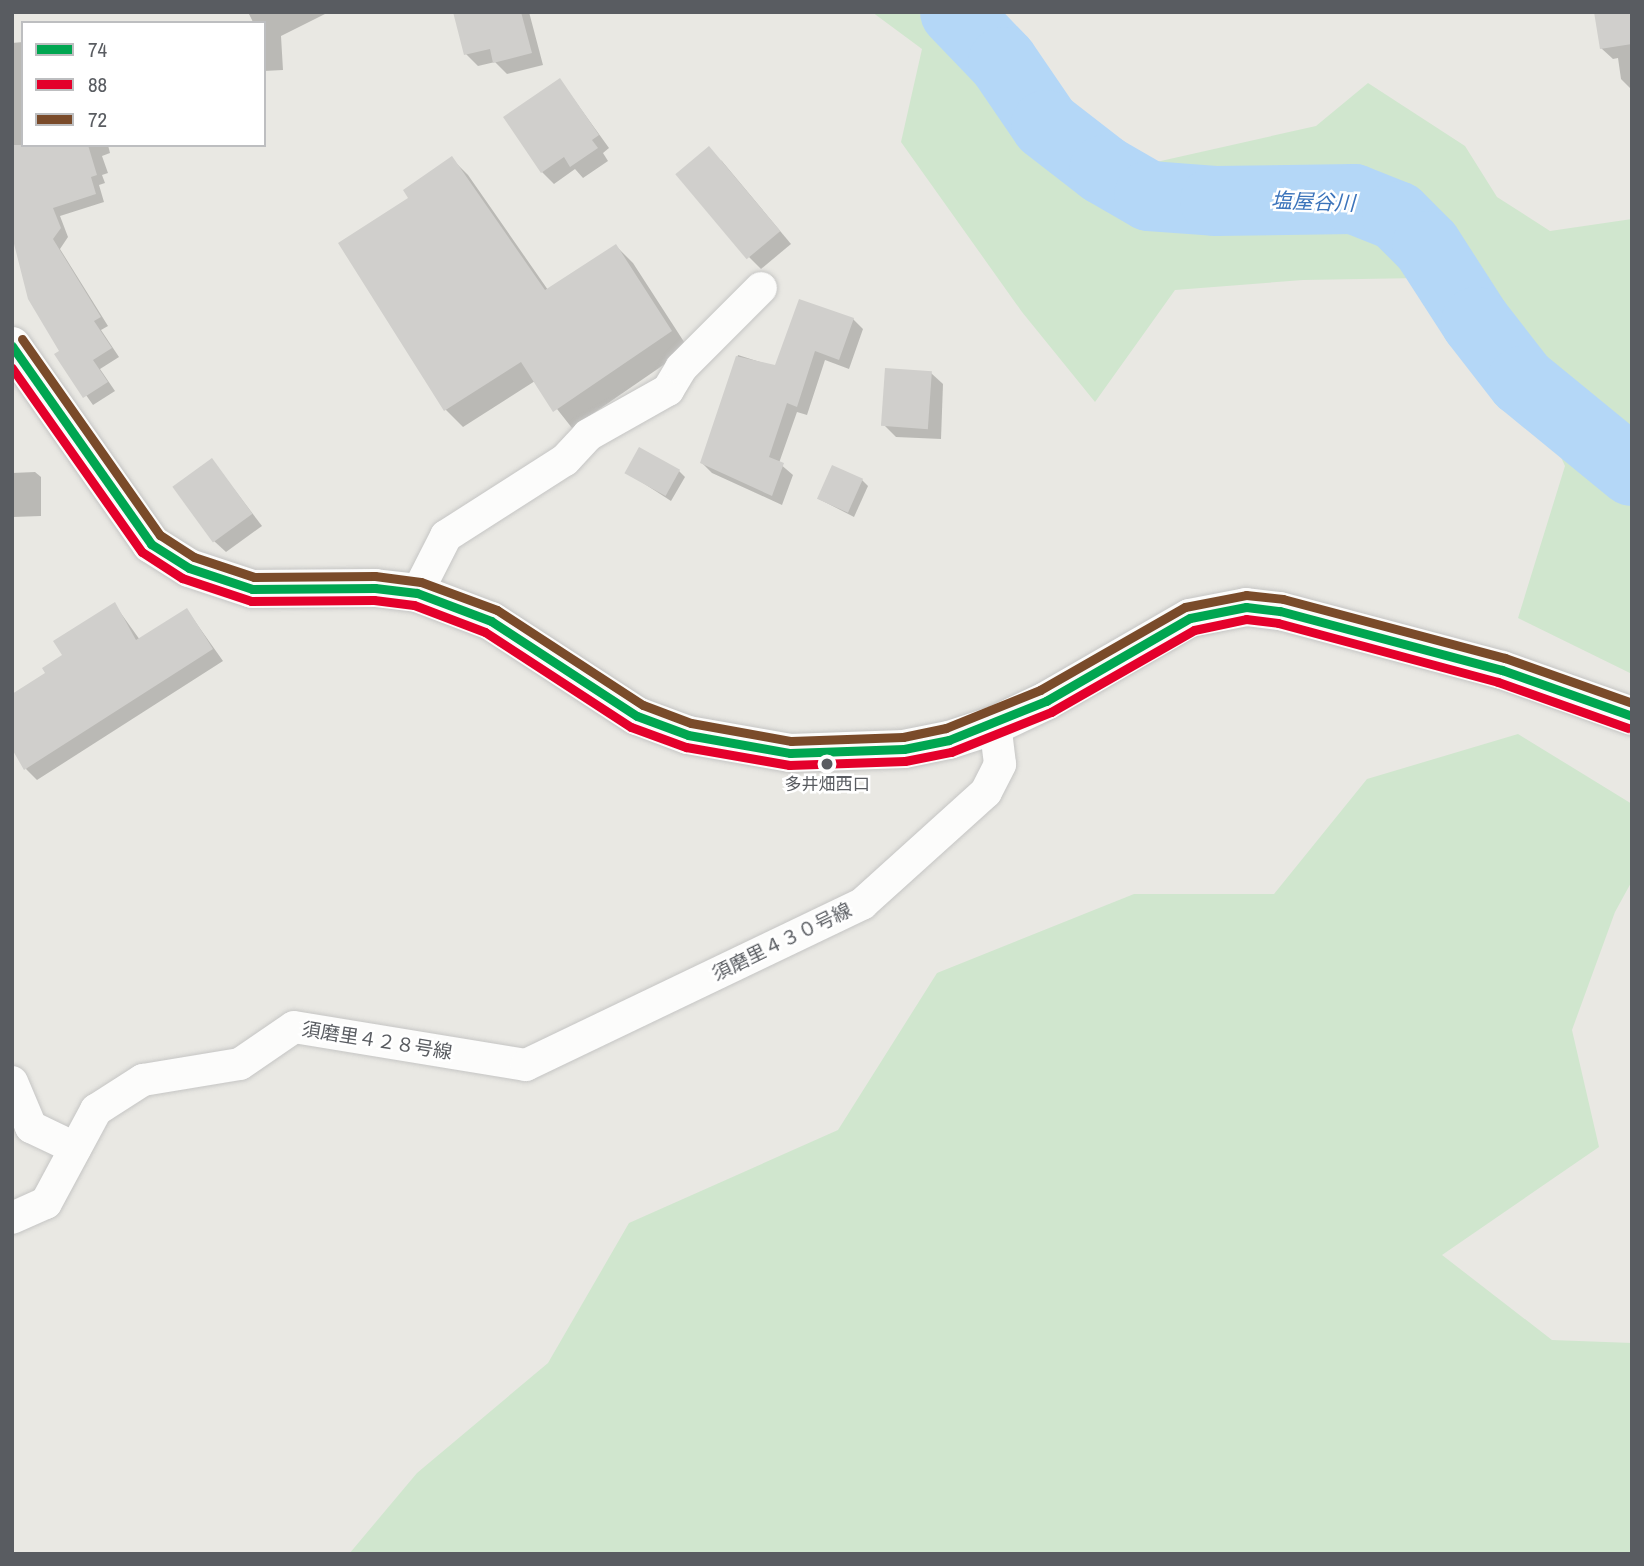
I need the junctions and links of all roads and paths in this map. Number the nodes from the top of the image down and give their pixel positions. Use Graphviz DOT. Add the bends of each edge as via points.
graph roads {
  1 [pos="761,288"];
  2 [pos="12,346"];
  3 [pos="417,593"];
  4 [pos="1632,716"];
  5 [pos="995,725"];
  6 [pos="526,1065"];
  7 [pos="12,1082"];
  8 [pos="75,1149"];
  9 [pos="12,1218"];
  1 -- 3 [label="street" via="681,368 668,390 588,435 565,460 446,536"];
  2 -- 3 [label="street" via="151,544 189,568 251,589 361,588"];
  3 -- 5 [label="street" via="491,621 637,716 688,735 790,753 904,750"];
  4 -- 5 [label="street" via="1502,670 1293,614 1246,607 1190,618"];
  5 -- 6 [label="street, 須磨里４３０号線" via="1000,764 986,792 862,904"];
  6 -- 8 [label="street, 須磨里４２８号線" via="294,1027 240,1064 143,1080 96,1110"];
  7 -- 8 [label="street" via="31,1127"];
  8 -- 9 [label="street, 須磨里４２８号線" via="46,1203"];
}
